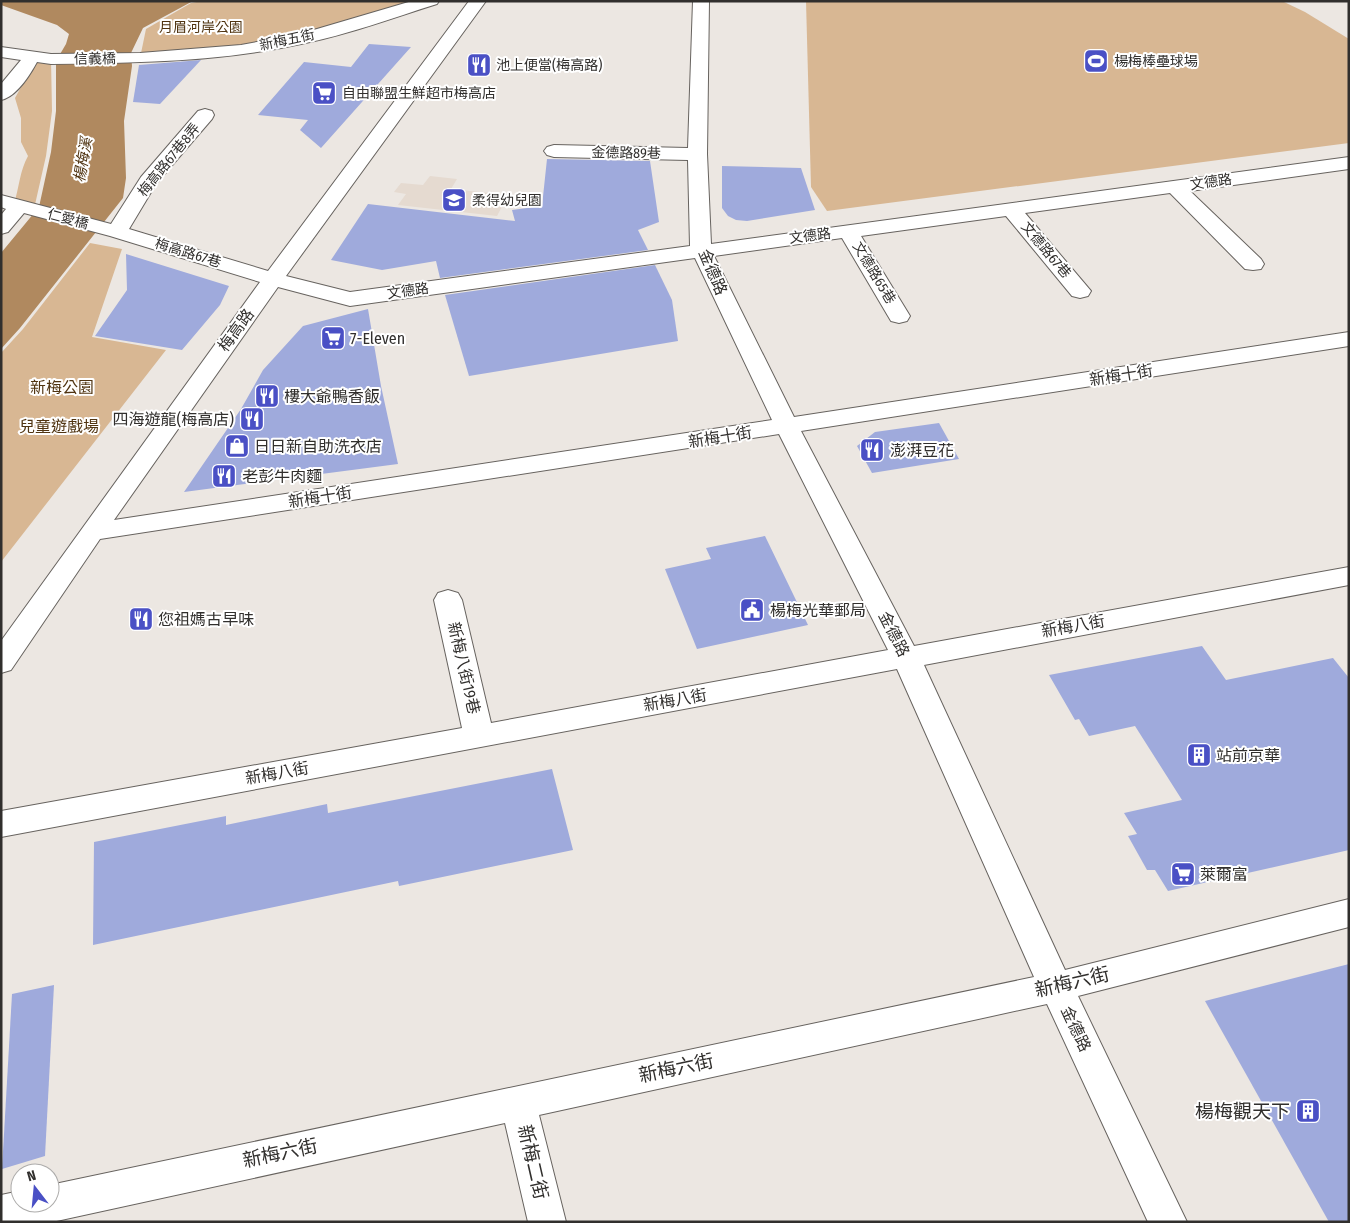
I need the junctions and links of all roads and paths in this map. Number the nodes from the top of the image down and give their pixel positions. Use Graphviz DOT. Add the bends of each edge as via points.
graph roads {
  1 [pos="431,1"];
  2 [pos="478,1"];
  3 [pos="701,1"];
  4 [pos="1,39"];
  5 [pos="1,52"];
  6 [pos="42,58"];
  7 [pos="140,58"];
  8 [pos="1,95"];
  9 [pos="205,115"];
  10 [pos="554,151"];
  11 [pos="697,154"];
  12 [pos="1339,170"];
  13 [pos="1175,187"];
  14 [pos="18,205"];
  15 [pos="1011,209"];
  16 [pos="1,228"];
  17 [pos="110,230"];
  18 [pos="848,231"];
  19 [pos="701,250"];
  20 [pos="1253,264"];
  21 [pos="273,279"];
  22 [pos="1080,291"];
  23 [pos="899,316"];
  24 [pos="1349,339"];
  25 [pos="786,427"];
  26 [pos="92,532"];
  27 [pos="1349,576"];
  28 [pos="448,600"];
  29 [pos="906,657"];
  30 [pos="1,663"];
  31 [pos="479,736"];
  32 [pos="1,824"];
  33 [pos="1349,913"];
  34 [pos="1056,987"];
  35 [pos="518,1102"];
  36 [pos="1,1214"];
  37 [pos="547,1222"];
  38 [pos="1168,1222"];
  1 -- 7 [label="street, 新梅五街" via="302,39 241,50"];
  2 -- 21 [label="street, 梅高路"];
  3 -- 11 [label="street, 金德路"];
  4 -- 6 [label="street"];
  5 -- 6 [label="street"];
  6 -- 7 [label="street, 信義橋"];
  6 -- 8 [label="street"];
  9 -- 17 [label="street, 梅高路67巷8弄"];
  10 -- 11 [label="street, 金德路89巷"];
  11 -- 19 [label="street, 金德路"];
  12 -- 13 [label="street, 文德路"];
  13 -- 15 [label="street, 文德路"];
  13 -- 20 [label="street"];
  14 -- 16 [label="street"];
  14 -- 17 [label="street, 仁愛橋"];
  15 -- 18 [label="street, 文德路"];
  15 -- 22 [label="street, 文德路67巷"];
  17 -- 21 [label="street, 梅高路67巷"];
  18 -- 19 [label="street, 文德路"];
  18 -- 23 [label="street, 文德路65巷"];
  19 -- 21 [label="street, 文德路" via="350,299"];
  19 -- 25 [label="street, 金德路"];
  21 -- 26 [label="street, 梅高路"];
  24 -- 25 [label="street, 新梅十街"];
  25 -- 26 [label="street, 新梅十街"];
  25 -- 29 [label="street, 金德路"];
  26 -- 30 [label="street, 梅高路"];
  27 -- 29 [label="street, 新梅八街"];
  28 -- 31 [label="street, 新梅八街19巷"];
  29 -- 31 [label="street, 新梅八街"];
  29 -- 34 [label="street, 金德路"];
  31 -- 32 [label="street, 新梅八街"];
  33 -- 34 [label="street, 新梅六街"];
  34 -- 35 [label="street, 新梅六街"];
  34 -- 38 [label="street, 金德路"];
  35 -- 36 [label="street, 新梅六街"];
  35 -- 37 [label="street, 新梅二街"];
}
